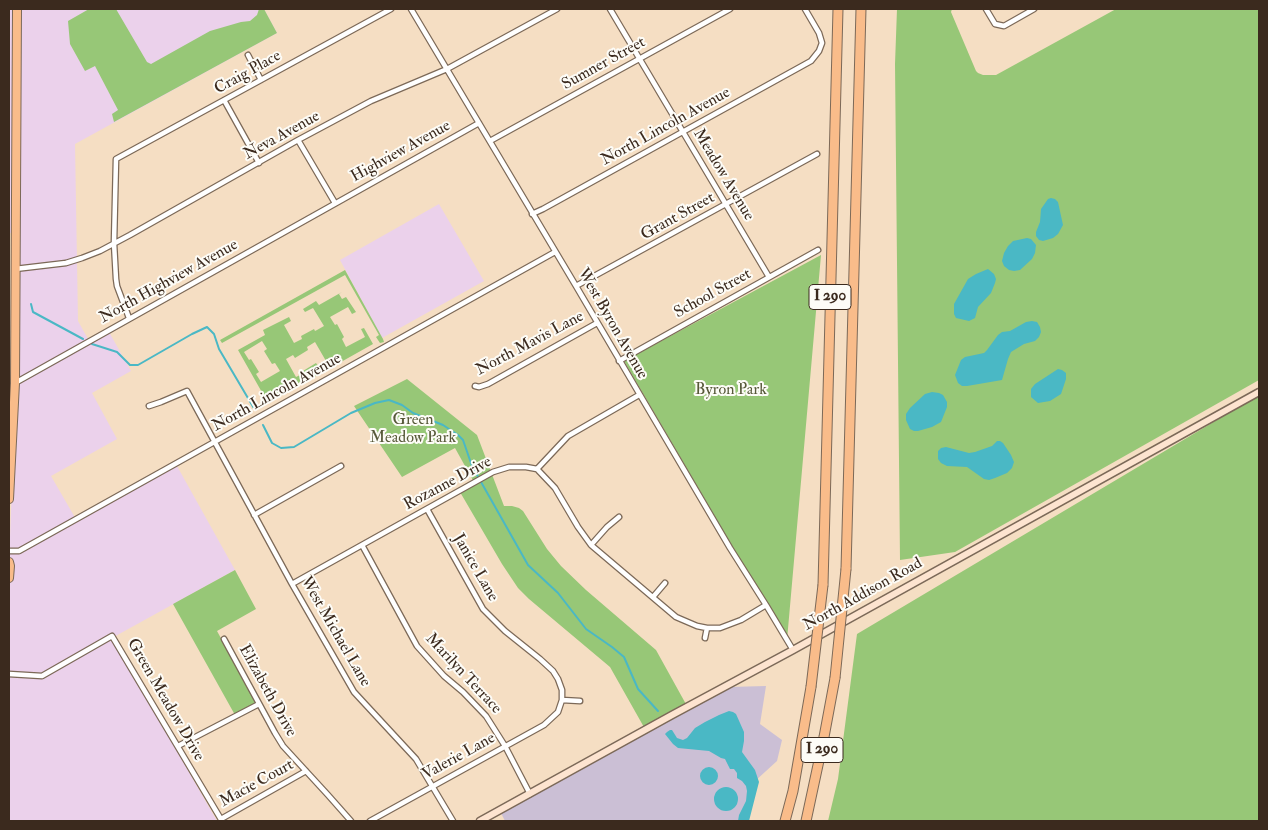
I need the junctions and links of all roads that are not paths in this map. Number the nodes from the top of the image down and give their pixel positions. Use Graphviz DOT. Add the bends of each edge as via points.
graph roads {
  1 [pos="17,9"];
  2 [pos="391,9"];
  3 [pos="412,9"];
  4 [pos="557,9"];
  5 [pos="610,9"];
  6 [pos="730,9"];
  7 [pos="805,9"];
  8 [pos="838,9"];
  9 [pos="861,9"];
  10 [pos="986,9"];
  11 [pos="1034,9"];
  12 [pos="248,55"];
  13 [pos="639,59"];
  14 [pos="447,69"];
  15 [pos="261,80"];
  16 [pos="224,100"];
  17 [pos="479,123"];
  18 [pos="683,132"];
  19 [pos="298,140"];
  20 [pos="490,141"];
  21 [pos="817,154"];
  22 [pos="259,163"];
  23 [pos="336,203"];
  24 [pos="726,204"];
  25 [pos="532,214"];
  26 [pos="114,243"];
  27 [pos="818,250"];
  28 [pos="555,252"];
  29 [pos="15,269"];
  30 [pos="770,277"];
  31 [pos="576,286"];
  32 [pos="129,318"];
  33 [pos="597,323"];
  34 [pos="619,360"];
  35 [pos="14,383"];
  36 [pos="475,386"];
  37 [pos="1259,392"];
  38 [pos="639,394"];
  39 [pos="149,406"];
  40 [pos="215,442"];
  41 [pos="341,466"];
  42 [pos="537,469"];
  43 [pos="9,499"];
  44 [pos="427,509"];
  45 [pos="254,515"];
  46 [pos="619,517"];
  47 [pos="362,544"];
  48 [pos="592,546"];
  49 [pos="9,551"];
  50 [pos="9,562"];
  51 [pos="9,578"];
  52 [pos="665,583"];
  53 [pos="292,584"];
  54 [pos="653,597"];
  55 [pos="766,605"];
  56 [pos="707,628"];
  57 [pos="705,638"];
  58 [pos="224,639"];
  59 [pos="793,650"];
  60 [pos="9,674"];
  61 [pos="562,700"];
  62 [pos="580,701"];
  63 [pos="260,704"];
  64 [pos="178,746"];
  65 [pos="505,746"];
  66 [pos="306,771"];
  67 [pos="432,786"];
  68 [pos="530,794"];
  69 [pos="221,820"];
  70 [pos="485,820"];
  71 [pos="351,821"];
  72 [pos="370,821"];
  73 [pos="453,821"];
  74 [pos="785,821"];
  75 [pos="806,821"];
  1 -- 29 [label="main road"];
  2 -- 15 [label="street, Craig Place"];
  3 -- 14 [label="street, West Byron Avenue"];
  4 -- 14 [label="street, Neva Avenue"];
  5 -- 13 [label="street, Meadow Avenue"];
  6 -- 13 [label="street, Sumner Street"];
  7 -- 18 [label="street, North Lincoln Avenue" via="822,43 811,61"];
  8 -- 74 [label="highway, I 290, bridge" via="823,585 811,688"];
  9 -- 75 [label="highway, I 290, bridge" via="846,570 835,678"];
  10 -- 11 [label="street" via="995,24 1004,26"];
  12 -- 15 [label="street"];
  13 -- 18 [label="street, Meadow Avenue"];
  13 -- 20 [label="street, Sumner Street"];
  14 -- 17 [label="street, West Byron Avenue"];
  14 -- 19 [label="street, Neva Avenue" via="370,102"];
  15 -- 16 [label="street, Craig Place"];
  16 -- 22 [label="street"];
  16 -- 26 [label="street, Craig Place" via="116,159"];
  17 -- 20 [label="street, West Byron Avenue"];
  17 -- 23 [label="street, Highview Avenue"];
  18 -- 24 [label="street, Meadow Avenue"];
  18 -- 25 [label="street, North Lincoln Avenue"];
  19 -- 22 [label="street, Neva Avenue"];
  19 -- 23 [label="street"];
  20 -- 25 [label="street, West Byron Avenue"];
  21 -- 24 [label="street, Grant Street"];
  22 -- 26 [label="street, Neva Avenue"];
  23 -- 32 [label="street, North Highview Avenue"];
  24 -- 30 [label="street, Meadow Avenue"];
  24 -- 31 [label="street, Grant Street"];
  25 -- 28 [label="street, West Byron Avenue"];
  26 -- 29 [label="street, Neva Avenue" via="82,258"];
  26 -- 32 [label="street" via="117,286"];
  27 -- 30 [label="street, School Street"];
  28 -- 31 [label="street, West Byron Avenue"];
  28 -- 40 [label="street, North Lincoln Avenue"];
  29 -- 35 [label="main road"];
  30 -- 34 [label="street, School Street"];
  31 -- 33 [label="street, West Byron Avenue"];
  32 -- 35 [label="street, North Highview Avenue"];
  33 -- 34 [label="street, West Byron Avenue"];
  33 -- 36 [label="street, North Mavis Lane" via="488,384"];
  34 -- 38 [label="street, West Byron Avenue"];
  35 -- 43 [label="main road"];
  37 -- 59 [label="street, North Addison Road"];
  38 -- 42 [label="street" via="568,436"];
  38 -- 55 [label="street, West Byron Avenue"];
  39 -- 40 [label="street, West Michael Lane" via="187,391"];
  40 -- 45 [label="street, West Michael Lane"];
  40 -- 49 [label="street, North Lincoln Avenue" via="18,551"];
  41 -- 45 [label="street"];
  42 -- 44 [label="street, Rozanne Drive" via="500,469"];
  42 -- 48 [label="street" via="555,488"];
  44 -- 47 [label="street, Rozanne Drive"];
  44 -- 61 [label="street, Janice Lane" via="483,610 553,671 562,690"];
  45 -- 53 [label="street, West Michael Lane"];
  46 -- 48 [label="street"];
  47 -- 53 [label="street, Rozanne Drive"];
  47 -- 65 [label="street, Marilyn Terrace" via="421,651 483,711"];
  48 -- 54 [label="street"];
  50 -- 51 [label="main road"];
  52 -- 54 [label="street"];
  53 -- 67 [label="street, West Michael Lane" via="354,692 416,759"];
  54 -- 56 [label="street" via="676,617"];
  55 -- 56 [label="street" via="730,625"];
  55 -- 59 [label="street, West Byron Avenue"];
  56 -- 57 [label="street"];
  58 -- 63 [label="street, Elizabeth Drive"];
  59 -- 68 [label="street, North Addison Road"];
  60 -- 64 [label="street, Green Meadow Drive" via="42,676 112,636"];
  61 -- 62 [label="street"];
  61 -- 65 [label="street, Valerie Lane" via="558,712 544,725"];
  63 -- 64 [label="street"];
  63 -- 66 [label="street, Elizabeth Drive" via="283,746"];
  64 -- 69 [label="street, Green Meadow Drive"];
  65 -- 67 [label="street, Valerie Lane"];
  65 -- 68 [label="street, Marilyn Terrace"];
  66 -- 69 [label="street, Macie Court"];
  66 -- 71 [label="street, Elizabeth Drive"];
  67 -- 72 [label="street, Valerie Lane"];
  67 -- 73 [label="street, West Michael Lane"];
  68 -- 70 [label="street, North Addison Road"];
}
